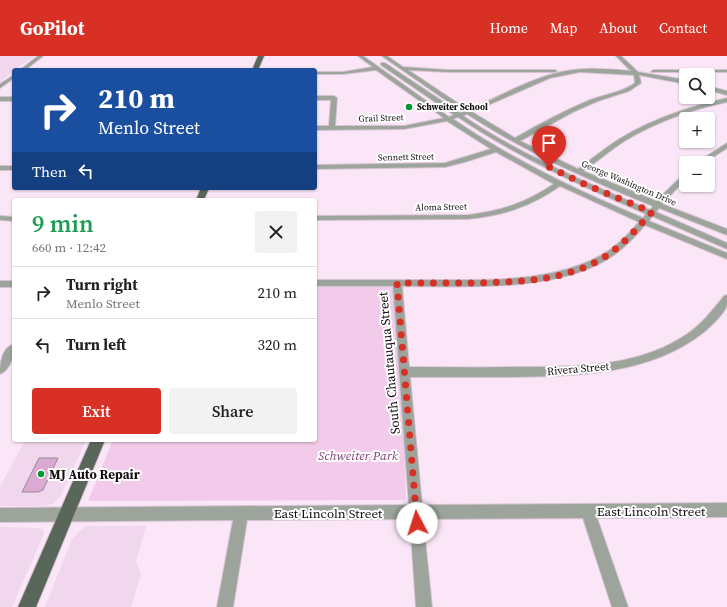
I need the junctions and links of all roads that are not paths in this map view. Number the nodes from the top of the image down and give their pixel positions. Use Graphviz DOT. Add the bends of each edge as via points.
graph roads {
  1 [pos="41,56"];
  2 [pos="261,56"];
  3 [pos="360,56"];
  4 [pos="372,56"];
  5 [pos="384,56"];
  6 [pos="618,56"];
  7 [pos="402,67"];
  8 [pos="25,68"];
  9 [pos="256,68"];
  10 [pos="376,68"];
  11 [pos="592,71"];
  12 [pos="664,71"];
  13 [pos="727,71"];
  14 [pos="539,72"];
  15 [pos="635,72"];
  16 [pos="317,73"];
  17 [pos="548,76"];
  18 [pos="12,77"];
  19 [pos="668,78"];
  20 [pos="679,80"];
  21 [pos="0,86"];
  22 [pos="715,90"];
  23 [pos="727,93"];
  24 [pos="317,98"];
  25 [pos="0,99"];
  26 [pos="12,99"];
  27 [pos="727,100"];
  28 [pos="467,112"];
  29 [pos="459,116"];
  30 [pos="448,119"];
  31 [pos="317,128"];
  32 [pos="332,128"];
  33 [pos="515,141"];
  34 [pos="727,145"];
  35 [pos="496,150"];
  36 [pos="710,156"];
  37 [pos="317,167"];
  38 [pos="0,168"];
  39 [pos="12,168"];
  40 [pos="578,172"];
  41 [pos="679,182"];
  42 [pos="560,183"];
  43 [pos="658,205"];
  44 [pos="652,212"];
  45 [pos="0,218"];
  46 [pos="317,218"];
  47 [pos="12,219"];
  48 [pos="644,221"];
  49 [pos="727,232"];
  50 [pos="727,241"];
  51 [pos="727,246"];
  52 [pos="727,256"];
  53 [pos="317,283"];
  54 [pos="397,283"];
  55 [pos="0,284"];
  56 [pos="12,284"];
  57 [pos="727,298"];
  58 [pos="12,351"];
  59 [pos="0,369"];
  60 [pos="405,372"];
  61 [pos="97,442"];
  62 [pos="727,510"];
  63 [pos="588,511"];
  64 [pos="416,513"];
  65 [pos="241,514"];
  66 [pos="0,515"];
  67 [pos="66,515"];
  68 [pos="27,607"];
  69 [pos="225,607"];
  70 [pos="424,607"];
  71 [pos="620,607"];
  1 -- 8 [label="street"];
  2 -- 9 [label="main road"];
  3 -- 10 [label="street"];
  4 -- 29 [label="street"];
  5 -- 7 [label="street, George Washington Drive"];
  6 -- 15 [label="street"];
  7 -- 14 [label="street" via="448,71"];
  7 -- 28 [label="street, George Washington Drive"];
  10 -- 16 [label="street" via="343,73"];
  10 -- 30 [label="street"];
  11 -- 14 [label="street"];
  11 -- 15 [label="street"];
  11 -- 17 [label="street, Grail Street"];
  12 -- 13 [label="street"];
  12 -- 15 [label="street"];
  12 -- 19 [label="street" via="659,74"];
  14 -- 17 [label="street"];
  15 -- 19 [label="street"];
  15 -- 33 [label="street" via="638,83 631,88 591,101"];
  17 -- 28 [label="street, Grail Street"];
  18 -- 21 [label="street"];
  19 -- 20 [label="street"];
  22 -- 23 [label="street"];
  24 -- 32 [label="street" via="334,98"];
  25 -- 26 [label="street"];
  27 -- 40 [label="street" via="664,118 629,135"];
  28 -- 29 [label="street, Grail Street"];
  28 -- 33 [label="street, George Washington Drive"];
  29 -- 30 [label="street, Grail Street"];
  29 -- 44 [label="street" via="525,156"];
  30 -- 32 [label="street, Grail Street" via="401,128"];
  30 -- 35 [label="street"];
  31 -- 32 [label="street, Grail Street"];
  33 -- 40 [label="street, George Washington Drive"];
  34 -- 36 [label="street"];
  35 -- 37 [label="street, Sennett Street" via="445,165"];
  35 -- 42 [label="street"];
  38 -- 39 [label="street"];
  40 -- 43 [label="street, George Washington Drive"];
  41 -- 43 [label="street"];
  42 -- 46 [label="street, Aloma Street" via="536,200 520,207 486,215"];
  42 -- 48 [label="street"];
  43 -- 44 [label="street"];
  43 -- 49 [label="street, George Washington Drive"];
  44 -- 48 [label="street"];
  44 -- 50 [label="street"];
  44 -- 51 [label="street"];
  45 -- 47 [label="street"];
  48 -- 52 [label="street"];
  48 -- 54 [label="street" via="605,257 560,275 515,282"];
  53 -- 54 [label="street"];
  54 -- 60 [label="street, South Chautauqua Street"];
  55 -- 56 [label="street"];
  57 -- 60 [label="street, Rivera Street" via="707,324 680,344 649,358 621,365 554,372"];
  58 -- 59 [label="street"];
  60 -- 64 [label="street, South Chautauqua Street"];
  61 -- 67 [label="main road"];
  62 -- 63 [label="street, East Lincoln Street"];
  63 -- 64 [label="street, East Lincoln Street"];
  63 -- 71 [label="street"];
  64 -- 65 [label="street, East Lincoln Street"];
  64 -- 70 [label="street, South Chautauqua Street"];
  65 -- 67 [label="street, East Lincoln Street"];
  65 -- 69 [label="street"];
  66 -- 67 [label="street, East Lincoln Street"];
  67 -- 68 [label="main road"];
}
